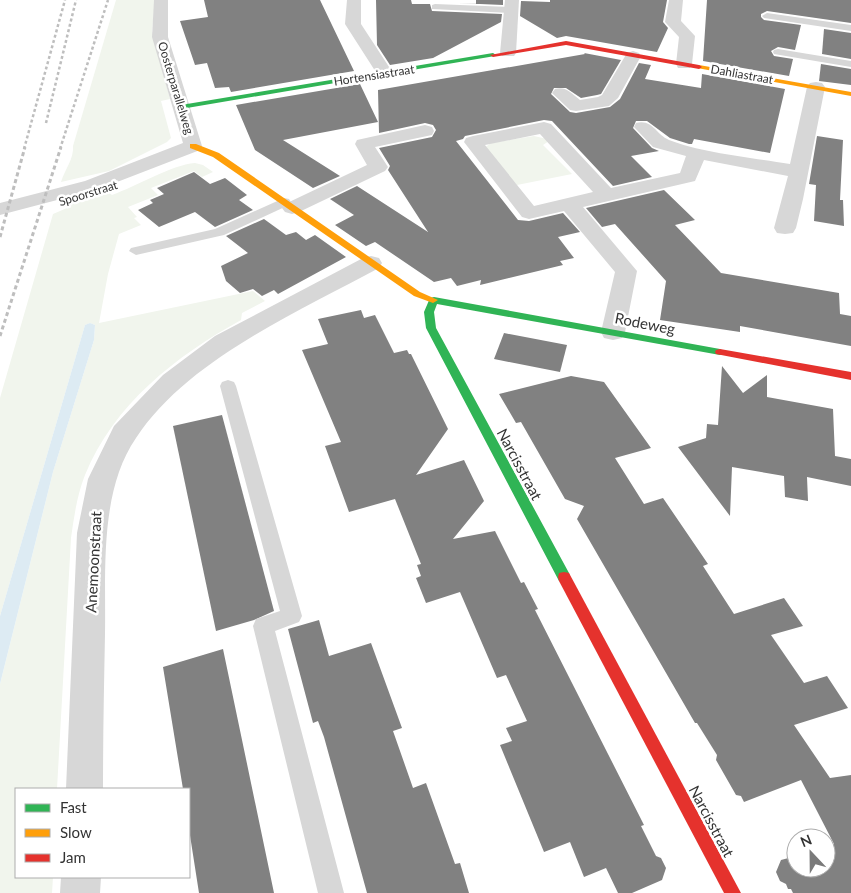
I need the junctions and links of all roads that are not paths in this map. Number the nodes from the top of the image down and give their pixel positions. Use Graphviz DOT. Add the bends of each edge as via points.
graph roads {
  1 [pos="161,0"];
  2 [pos="354,0"];
  3 [pos="676,0"];
  4 [pos="511,5"];
  5 [pos="435,7"];
  6 [pos="767,16"];
  7 [pos="851,28"];
  8 [pos="566,43"];
  9 [pos="778,52"];
  10 [pos="508,53"];
  11 [pos="633,56"];
  12 [pos="684,64"];
  13 [pos="851,64"];
  14 [pos="385,73"];
  15 [pos="816,87"];
  16 [pos="561,93"];
  17 [pos="851,94"];
  18 [pos="181,107"];
  19 [pos="643,127"];
  20 [pos="425,131"];
  21 [pos="193,146"];
  22 [pos="697,153"];
  23 [pos="170,156"];
  24 [pos="799,172"];
  25 [pos="606,195"];
  26 [pos="569,204"];
  27 [pos="288,205"];
  28 [pos="0,209"];
  29 [pos="0,218"];
  30 [pos="786,228"];
  31 [pos="136,251"];
  32 [pos="371,263"];
  33 [pos="434,300"];
  34 [pos="613,332"];
  35 [pos="851,376"];
  36 [pos="228,386"];
  37 [pos="84,788"];
  38 [pos="81,878"];
  39 [pos="80,893"];
  40 [pos="331,893"];
  41 [pos="733,893"];
  1 -- 18 [label="street, Oosterparallelweg" via="159,30"];
  2 -- 14 [label="street" via="353,24"];
  3 -- 12 [label="street" via="673,22 687,36"];
  4 -- 5 [label="lane"];
  4 -- 10 [label="street"];
  6 -- 7 [label="lane"];
  8 -- 10 [label="street, Hortensiastraat"];
  8 -- 11 [label="street, Dahliastraat"];
  9 -- 13 [label="lane"];
  10 -- 14 [label="street, Hortensiastraat"];
  11 -- 12 [label="street, Dahliastraat"];
  11 -- 16 [label="street" via="609,98 603,102 576,106"];
  12 -- 15 [label="street, Dahliastraat"];
  14 -- 18 [label="street, Hortensiastraat"];
  15 -- 17 [label="street, Dahliastraat"];
  15 -- 24 [label="street"];
  18 -- 21 [label="street, Oosterparallelweg"];
  19 -- 22 [label="street" via="660,143"];
  20 -- 27 [label="street" via="364,144 378,166"];
  21 -- 23 [label="street, Spoorstraat"];
  21 -- 27 [label="street" via="216,155"];
  22 -- 24 [label="street"];
  22 -- 25 [label="street" via="688,177"];
  23 -- 28 [label="street, Spoorstraat" via="92,185"];
  23 -- 29 [label="street, Spoorstraat" via="151,171 117,185"];
  24 -- 30 [label="street"];
  25 -- 26 [label="street"];
  25 -- 26 [label="street" via="544,128 473,142 529,213"];
  26 -- 34 [label="street" via="626,271"];
  27 -- 31 [label="lane" via="219,232"];
  27 -- 32 [label="street"];
  32 -- 33 [label="street" via="417,294"];
  32 -- 37 [label="street, Anemoonstraat" via="224,342 172,381 124,433 102,479 92,533"];
  33 -- 34 [label="street, Rodeweg"];
  33 -- 41 [label="street, Narcisstraat" via="429,312 431,328"];
  34 -- 35 [label="street, Rodeweg"];
  36 -- 40 [label="lane" via="292,616 263,626"];
  38 -- 39 [label="street"];
}
